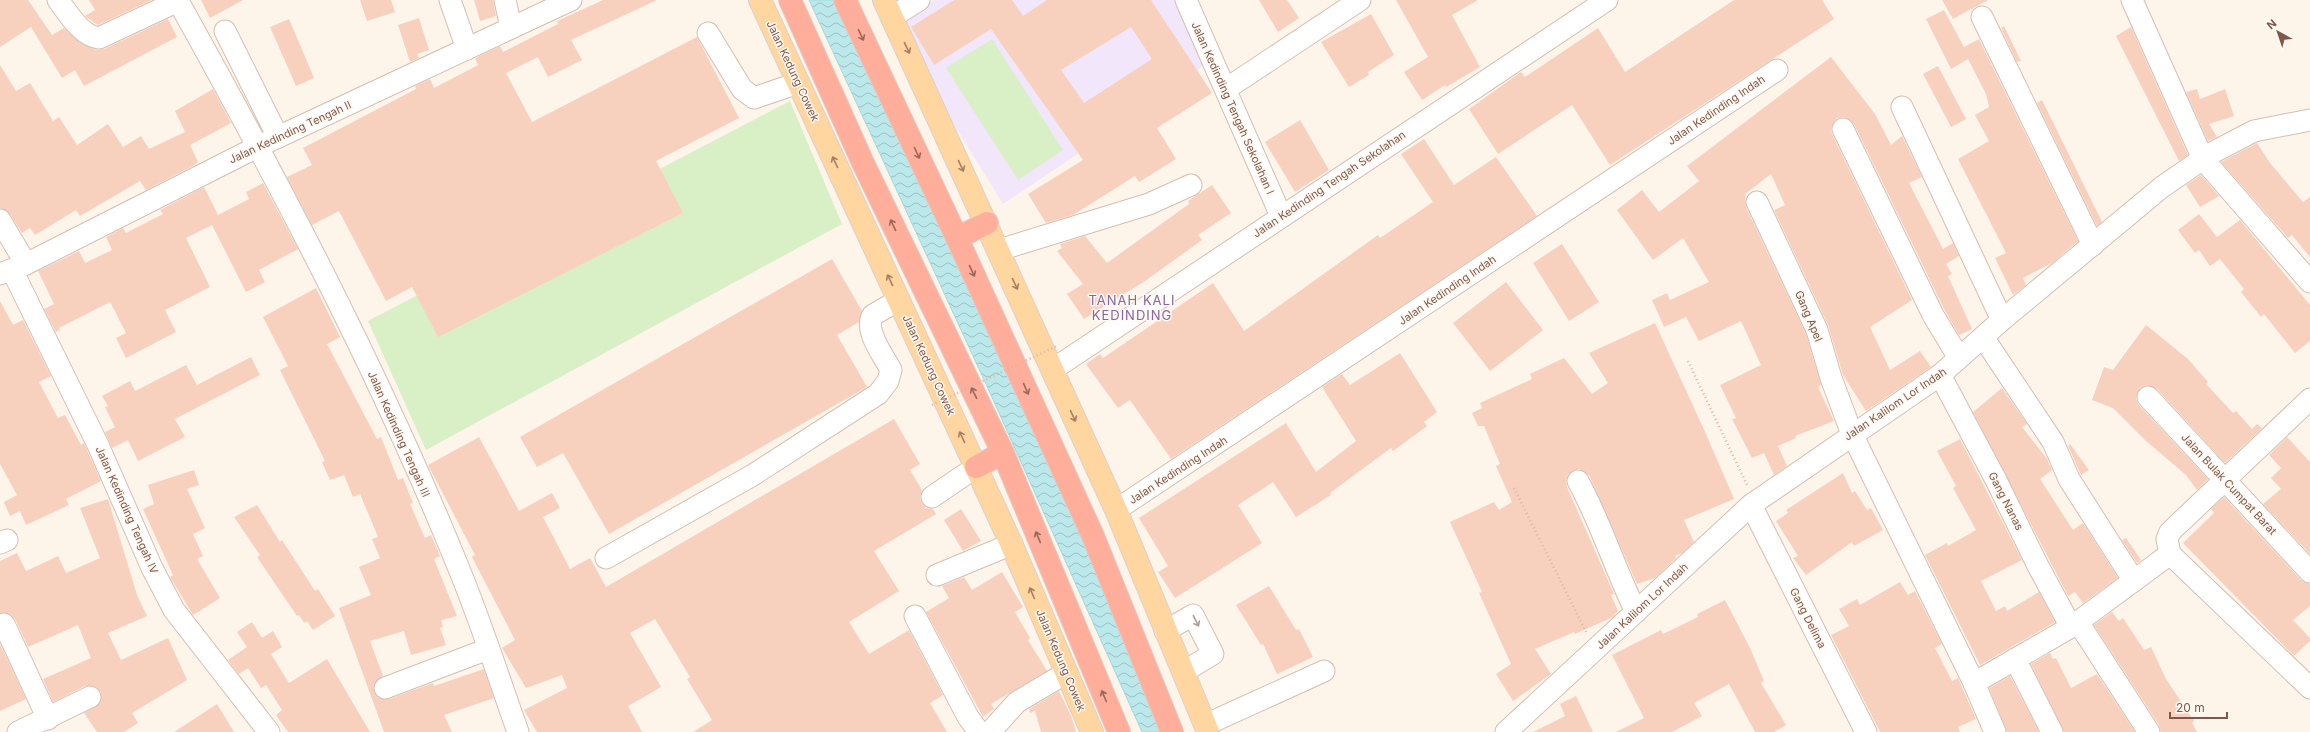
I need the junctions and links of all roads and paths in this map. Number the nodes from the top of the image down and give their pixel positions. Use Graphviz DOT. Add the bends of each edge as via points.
graph roads {
  1 [pos="58,0"];
  2 [pos="450,0"];
  3 [pos="504,0"];
  4 [pos="571,0"];
  5 [pos="760,0"];
  6 [pos="790,0"];
  7 [pos="844,0"];
  8 [pos="919,0"];
  9 [pos="1186,0"];
  10 [pos="1360,0"];
  11 [pos="1607,0"];
  12 [pos="2132,0"];
  13 [pos="178,1"];
  14 [pos="888,8"];
  15 [pos="1982,17"];
  16 [pos="511,28"];
  17 [pos="225,31"];
  18 [pos="708,33"];
  19 [pos="467,49"];
  20 [pos="1778,70"];
  21 [pos="798,83"];
  22 [pos="1226,89"];
  23 [pos="1902,106"];
  24 [pos="2310,120"];
  25 [pos="1844,129"];
  26 [pos="278,137"];
  27 [pos="259,146"];
  28 [pos="2203,159"];
  29 [pos="1192,185"];
  30 [pos="1758,202"];
  31 [pos="1281,216"];
  32 [pos="0,220"];
  33 [pos="987,223"];
  34 [pos="957,238"];
  35 [pos="2093,245"];
  36 [pos="999,250"];
  37 [pos="12,269"];
  38 [pos="2310,282"];
  39 [pos="898,300"];
  40 [pos="2002,320"];
  41 [pos="1983,337"];
  42 [pos="1057,346"];
  43 [pos="1959,358"];
  44 [pos="1688,361"];
  45 [pos="1052,370"];
  46 [pos="1940,375"];
  47 [pos="2148,397"];
  48 [pos="2310,399"];
  49 [pos="932,405"];
  50 [pos="1852,434"];
  51 [pos="1003,453"];
  52 [pos="976,467"];
  53 [pos="2227,480"];
  54 [pos="1578,481"];
  55 [pos="1514,488"];
  56 [pos="932,497"];
  57 [pos="1753,503"];
  58 [pos="1116,510"];
  59 [pos="1012,544"];
  60 [pos="2170,554"];
  61 [pos="606,558"];
  62 [pos="2310,572"];
  63 [pos="937,575"];
  64 [pos="2134,581"];
  65 [pos="1636,612"];
  66 [pos="916,616"];
  67 [pos="4,624"];
  68 [pos="2075,625"];
  69 [pos="1165,631"];
  70 [pos="488,649"];
  71 [pos="1595,650"];
  72 [pos="2015,659"];
  73 [pos="1324,671"];
  74 [pos="1183,672"];
  75 [pos="1066,673"];
  76 [pos="1974,683"];
  77 [pos="385,688"];
  78 [pos="2310,688"];
  79 [pos="90,698"];
  80 [pos="48,719"];
  81 [pos="1207,728"];
  82 [pos="18,732"];
  83 [pos="269,732"];
  84 [pos="518,732"];
  85 [pos="979,732"];
  86 [pos="990,732"];
  87 [pos="1092,732"];
  88 [pos="1119,732"];
  89 [pos="1172,732"];
  90 [pos="1506,732"];
  91 [pos="1866,732"];
  92 [pos="1995,732"];
  93 [pos="2052,732"];
  94 [pos="2149,732"];
  1 -- 13 [label="street" via="86,33 99,38"];
  2 -- 19 [label="street"];
  3 -- 16 [label="street"];
  4 -- 16 [label="street, Jalan Kedinding Tengah II"];
  5 -- 21 [label="main road, Jalan Kedung Cowek"];
  51 -- 6 [label="highway, one-way" via="863,163"];
  7 -- 34 [label="highway, one-way"];
  8 -- 14 [label="street"];
  9 -- 22 [label="street, Jalan Kedinding Tengah Sekolahan I"];
  10 -- 22 [label="street"];
  11 -- 31 [label="street, Jalan Kedinding Tengah Sekolahan"];
  12 -- 28 [label="street"];
  13 -- 27 [label="street, Jalan Kedinding Tengah III"];
  14 -- 33 [label="main road, one-way"];
  15 -- 35 [label="street"];
  16 -- 19 [label="street, Jalan Kedinding Tengah II"];
  17 -- 26 [label="street"];
  18 -- 21 [label="street" via="742,89 754,98"];
  19 -- 26 [label="street, Jalan Kedinding Tengah II"];
  20 -- 58 [label="street, Jalan Kedinding Indah"];
  39 -- 21 [label="main road, Jalan Kedung Cowek, one-way"];
  22 -- 31 [label="street, Jalan Kedinding Tengah Sekolahan I"];
  23 -- 40 [label="street"];
  24 -- 28 [label="street, Jalan Kalilom Lor Indah" via="2254,131"];
  25 -- 43 [label="street" via="1933,315"];
  26 -- 27 [label="street, Jalan Kedinding Tengah II"];
  27 -- 37 [label="street, Jalan Kedinding Tengah II"];
  27 -- 70 [label="street, Jalan Kedinding Tengah III" via="369,366 458,565"];
  28 -- 35 [label="street, Jalan Kalilom Lor Indah" via="2162,187"];
  28 -- 38 [label="street"];
  29 -- 36 [label="street" via="1149,204"];
  30 -- 50 [label="street, Gang Apel" via="1817,330 1833,385"];
  31 -- 45 [label="street, Jalan Kedinding Tengah Sekolahan"];
  32 -- 37 [label="street, Jalan Kedinding Tengah IV"];
  33 -- 34 [label="highway"];
  33 -- 36 [label="main road"];
  34 -- 89 [label="highway, one-way" via="1093,536"];
  35 -- 40 [label="street, Jalan Kalilom Lor Indah"];
  36 -- 45 [label="main road, one-way"];
  37 -- 83 [label="street, Jalan Kedinding Tengah IV" via="98,445 152,568 174,610"];
  52 -- 39 [label="main road, Jalan Kedung Cowek, one-way"];
  39 -- 61 [label="street" via="871,318 869,328 891,370 888,381 878,394 753,475"];
  40 -- 41 [label="street, Jalan Kalilom Lor Indah"];
  41 -- 43 [label="street, Jalan Kalilom Lor Indah"];
  41 -- 64 [label="street" via="2053,442 2069,480"];
  42 -- 49 [label="path, bridge"];
  43 -- 46 [label="street, Jalan Kalilom Lor Indah"];
  44 -- 57 [label="path"];
  45 -- 58 [label="main road, one-way"];
  46 -- 50 [label="street, Jalan Kalilom Lor Indah"];
  46 -- 68 [label="street, Gang Nanas" via="2037,564"];
  47 -- 53 [label="street, Jalan Bulak Cumpat Barat"];
  48 -- 53 [label="street"];
  50 -- 57 [label="street, Jalan Kalilom Lor Indah"];
  50 -- 76 [label="street, Gang Apel"];
  51 -- 52 [label="highway"];
  88 -- 51 [label="highway, one-way"];
  52 -- 56 [label="street"];
  52 -- 59 [label="main road, Jalan Kedung Cowek"];
  53 -- 60 [label="street" via="2170,532 2167,539"];
  53 -- 62 [label="street, Jalan Bulak Cumpat Barat"];
  54 -- 65 [label="street" via="1595,513"];
  55 -- 71 [label="path"];
  57 -- 65 [label="street, Jalan Kalilom Lor Indah"];
  57 -- 91 [label="street, Gang Delima"];
  58 -- 69 [label="main road"];
  59 -- 63 [label="street"];
  75 -- 59 [label="main road, Jalan Kedung Cowek, one-way"];
  60 -- 64 [label="street"];
  60 -- 78 [label="street"];
  64 -- 68 [label="street"];
  65 -- 71 [label="street, Jalan Kalilom Lor Indah"];
  66 -- 85 [label="street" via="968,717"];
  67 -- 80 [label="street"];
  68 -- 72 [label="street"];
  68 -- 94 [label="street, Gang Nanas"];
  69 -- 74 [label="main road"];
  69 -- 74 [label="street, one-way" via="1193,615 1213,654"];
  70 -- 77 [label="street"];
  70 -- 84 [label="street, Jalan Kedinding Tengah III"];
  71 -- 90 [label="street, Jalan Kalilom Lor Indah"];
  72 -- 76 [label="street"];
  72 -- 93 [label="street"];
  73 -- 81 [label="street"];
  74 -- 81 [label="main road"];
  75 -- 86 [label="street" via="1018,702"];
  75 -- 87 [label="main road, Jalan Kedung Cowek"];
  76 -- 92 [label="street, Gang Apel"];
  79 -- 80 [label="street"];
  80 -- 82 [label="street"];
}
